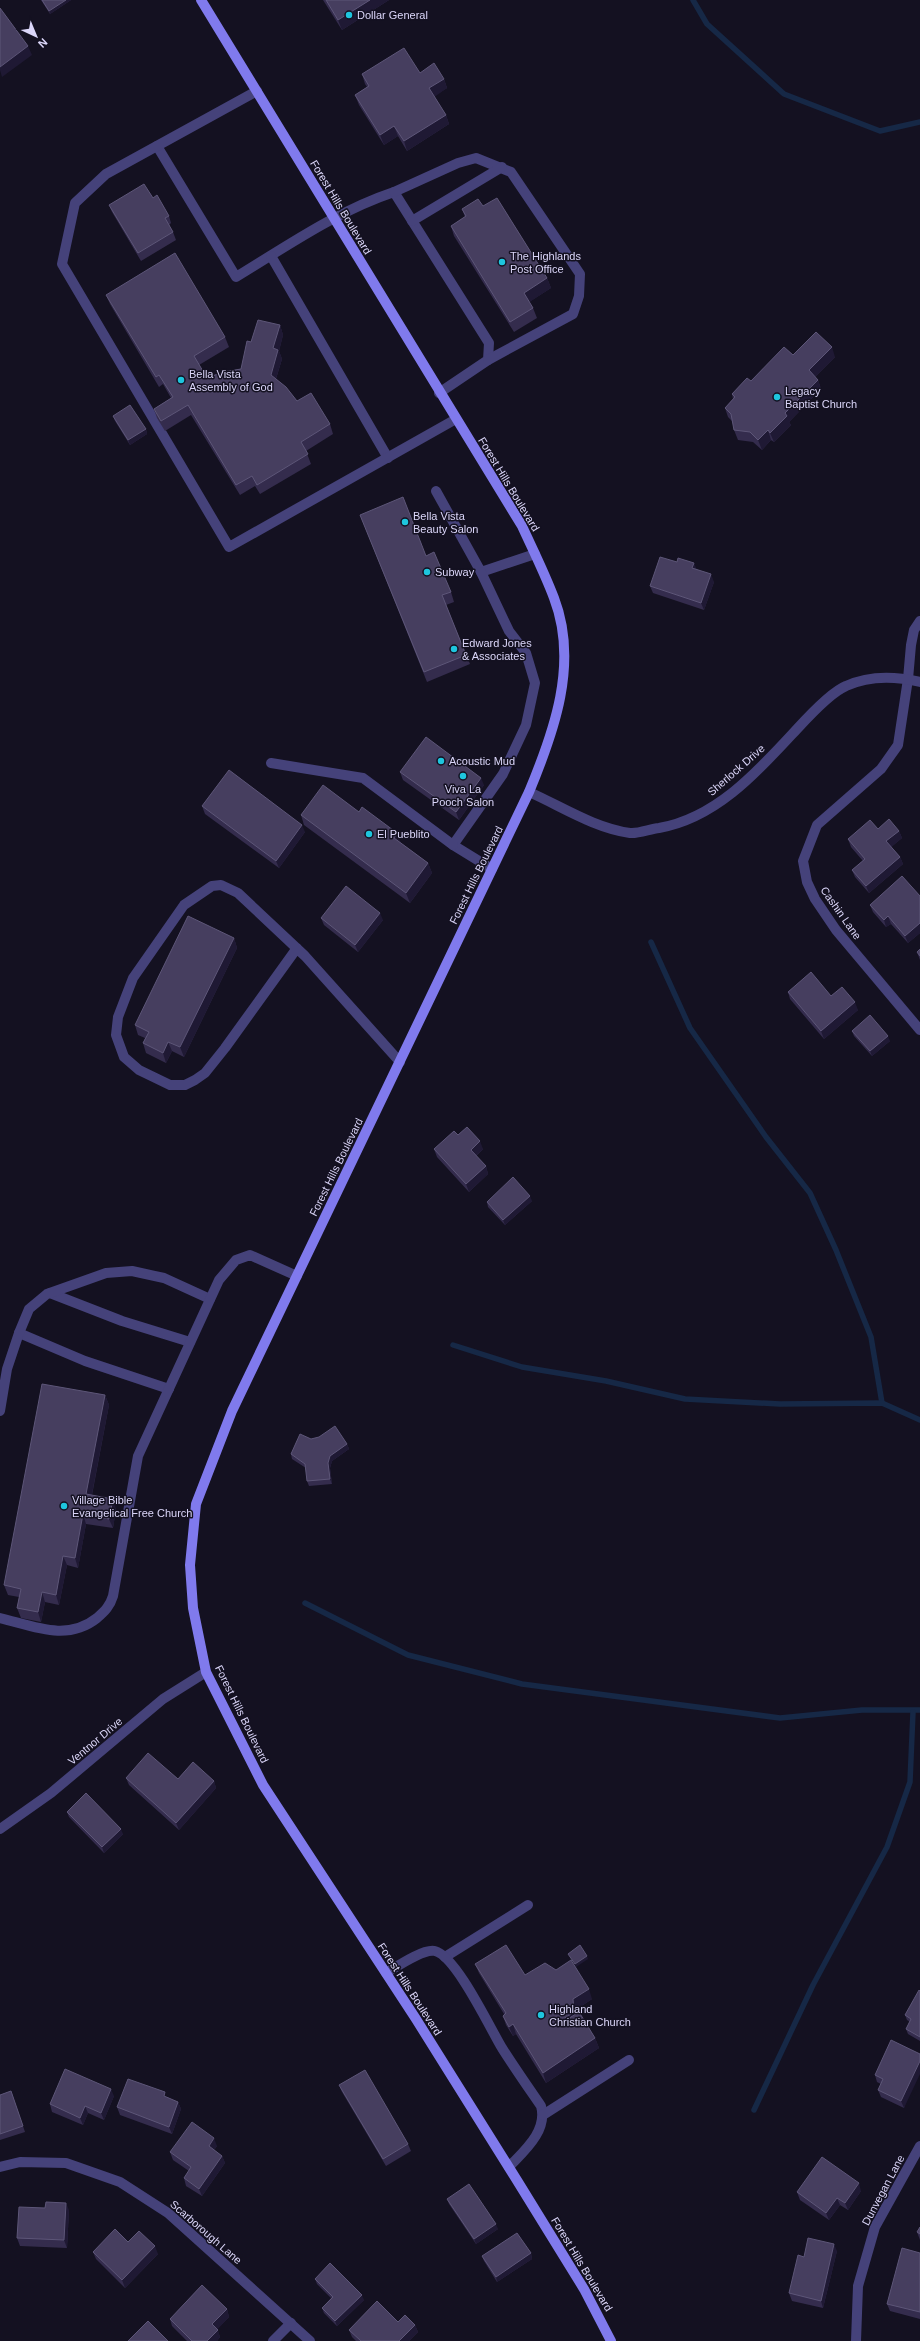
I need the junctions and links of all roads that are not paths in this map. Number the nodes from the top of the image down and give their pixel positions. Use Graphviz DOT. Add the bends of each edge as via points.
graph roads {
  1 [pos="205,1"];
  2 [pos="257,91"];
  3 [pos="157,146"];
  4 [pos="502,168"];
  5 [pos="394,192"];
  6 [pos="334,217"];
  7 [pos="412,221"];
  8 [pos="270,256"];
  9 [pos="488,360"];
  10 [pos="439,393"];
  11 [pos="456,419"];
  12 [pos="388,458"];
  13 [pos="436,491"];
  14 [pos="534,554"];
  15 [pos="481,572"];
  16 [pos="920,621"];
  17 [pos="908,679"];
  18 [pos="920,682"];
  19 [pos="270,763"];
  20 [pos="529,792"];
  21 [pos="453,845"];
  22 [pos="492,869"];
  23 [pos="297,948"];
  24 [pos="920,1030"];
  25 [pos="400,1062"];
  26 [pos="297,1276"];
  27 [pos="50,1293"];
  28 [pos="210,1299"];
  29 [pos="19,1333"];
  30 [pos="190,1342"];
  31 [pos="169,1389"];
  32 [pos="0,1411"];
  33 [pos="0,1618"];
  34 [pos="206,1672"];
  35 [pos="0,1829"];
  36 [pos="528,1905"];
  37 [pos="445,1957"];
  38 [pos="386,1973"];
  39 [pos="629,2060"];
  40 [pos="543,2115"];
  41 [pos="920,2146"];
  42 [pos="0,2167"];
  43 [pos="509,2167"];
  44 [pos="291,2323"];
  45 [pos="273,2341"];
  46 [pos="310,2341"];
  47 [pos="611,2341"];
  48 [pos="856,2341"];
  1 -- 2 [label="main road, Forest Hills Boulevard"];
  2 -- 3 [label="street"];
  2 -- 6 [label="main road, Forest Hills Boulevard"];
  3 -- 8 [label="street" via="236,277"];
  3 -- 12 [label="street" via="106,174 75,203 62,264 229,547"];
  4 -- 5 [label="street" via="476,158 458,163"];
  4 -- 7 [label="street"];
  4 -- 9 [label="street" via="511,172 580,274 579,296 573,314"];
  5 -- 6 [label="street"];
  5 -- 7 [label="street"];
  6 -- 8 [label="street"];
  6 -- 10 [label="main road, Forest Hills Boulevard"];
  7 -- 9 [label="street" via="489,342"];
  8 -- 12 [label="street"];
  9 -- 10 [label="street"];
  10 -- 11 [label="main road, Forest Hills Boulevard"];
  11 -- 12 [label="street"];
  11 -- 14 [label="main road, Forest Hills Boulevard" via="522,526"];
  13 -- 15 [label="street"];
  14 -- 15 [label="street"];
  14 -- 20 [label="main road, Forest Hills Boulevard" via="555,599 565,646 561,697 546,752"];
  15 -- 21 [label="street" via="509,631 526,654 535,683 526,725 503,774"];
  16 -- 17 [label="street, Cashin Lane" via="914,630"];
  17 -- 18 [label="street, Sherlock Drive"];
  17 -- 20 [label="street, Sherlock Drive" via="877,676 845,686 812,713 771,757 726,797 702,814 673,825 630,833 588,820"];
  17 -- 24 [label="street, Cashin Lane" via="898,745 881,769 817,825 803,861 807,882 815,899 836,930"];
  19 -- 21 [label="street" via="363,778"];
  20 -- 22 [label="main road, Forest Hills Boulevard"];
  21 -- 22 [label="street"];
  22 -- 25 [label="main road, Forest Hills Boulevard"];
  23 -- 23 [label="street" via="238,893 221,885 212,886 184,906 133,978 118,1017 116,1035 124,1057 139,1070 170,1085 185,1085 195,1080 205,1073 225,1048"];
  23 -- 25 [label="street"];
  25 -- 26 [label="main road, Forest Hills Boulevard"];
  26 -- 28 [label="street" via="250,1255 236,1260 230,1266 219,1280"];
  26 -- 34 [label="main road, Forest Hills Boulevard" via="232,1411 196,1504 190,1565 193,1608"];
  27 -- 28 [label="street" via="106,1273 132,1271 164,1278"];
  27 -- 29 [label="street" via="29,1309"];
  27 -- 30 [label="street" via="122,1321"];
  28 -- 30 [label="street"];
  29 -- 31 [label="street" via="85,1360"];
  29 -- 32 [label="street" via="7,1368"];
  30 -- 31 [label="street"];
  31 -- 33 [label="street" via="138,1456 111,1604 88,1624 63,1632"];
  34 -- 35 [label="street, Ventnor Drive" via="163,1700 51,1793"];
  34 -- 38 [label="main road, Forest Hills Boulevard" via="263,1785"];
  36 -- 37 [label="street"];
  37 -- 38 [label="street" via="435,1951 426,1951"];
  37 -- 40 [label="street" via="476,2000 502,2047 541,2106"];
  38 -- 43 [label="main road, Forest Hills Boulevard"];
  39 -- 40 [label="street"];
  40 -- 43 [label="street" via="539,2130 531,2143"];
  41 -- 48 [label="street, Dunvegan Lane" via="875,2227 858,2286"];
  42 -- 44 [label="street, Scarborough Lane" via="20,2162 66,2163 120,2182 168,2213"];
  43 -- 47 [label="main road, Forest Hills Boulevard" via="584,2289"];
  44 -- 45 [label="street"];
  44 -- 46 [label="street, Scarborough Lane"];
}
